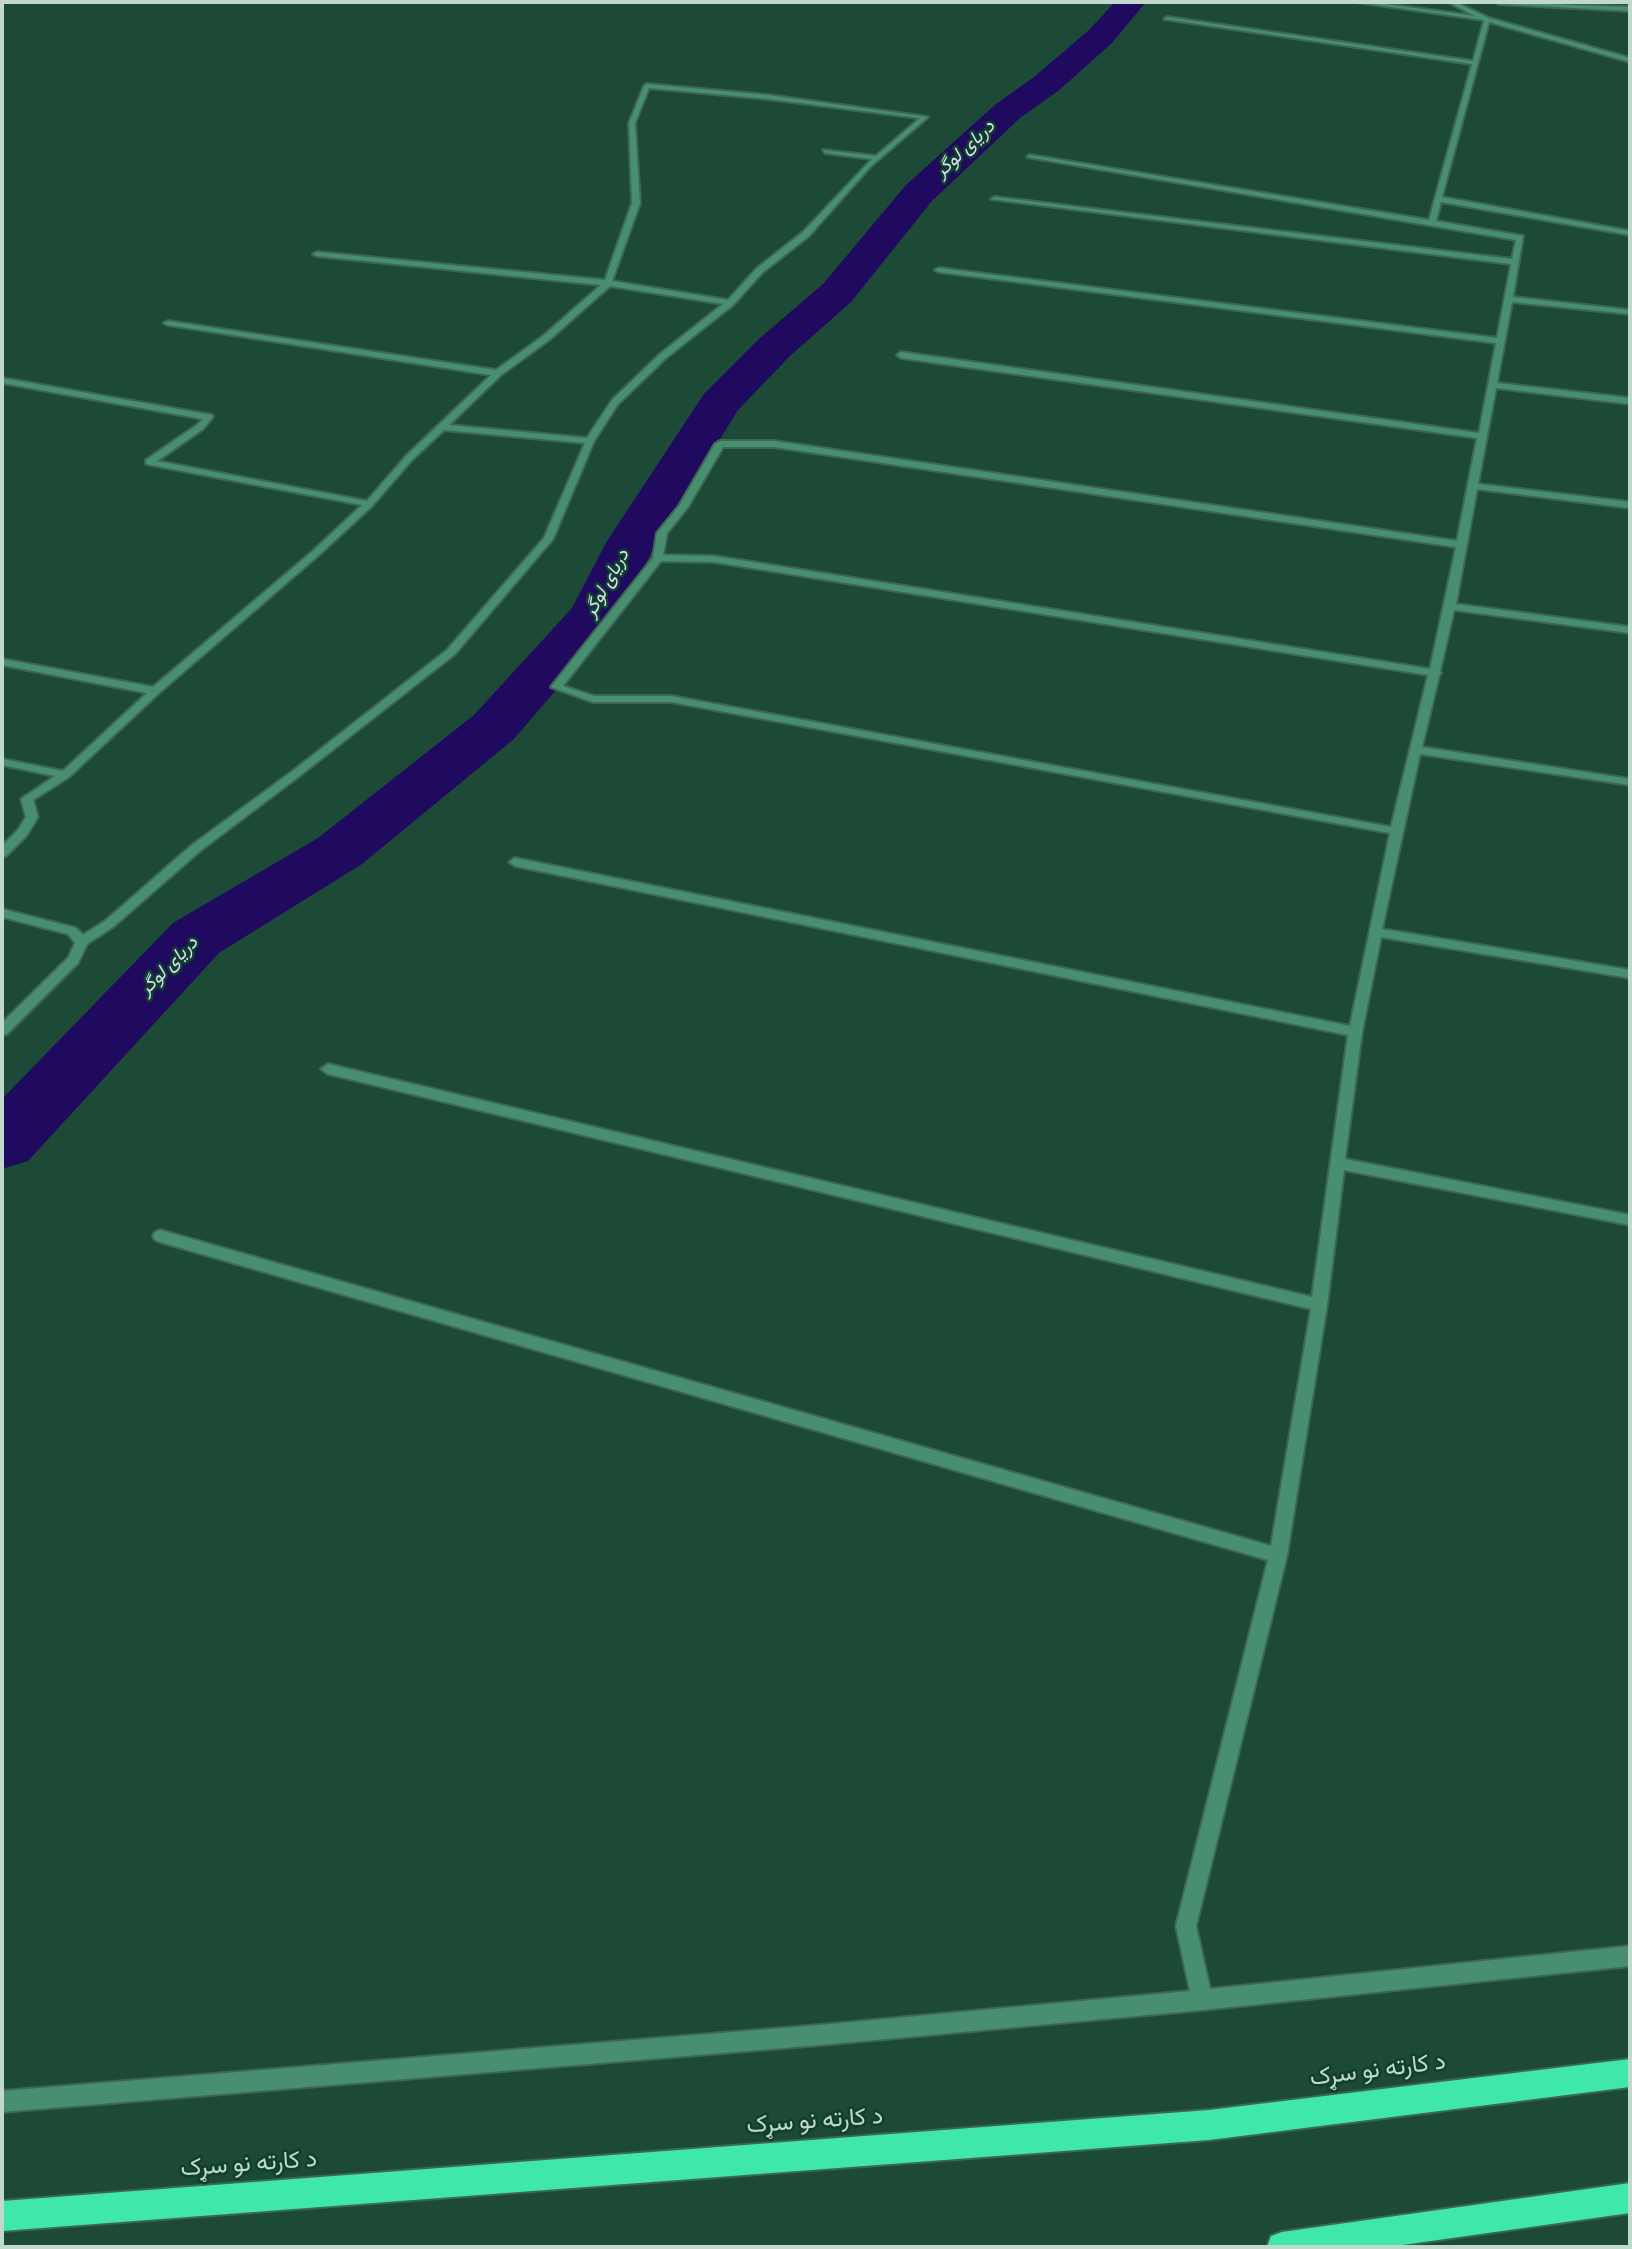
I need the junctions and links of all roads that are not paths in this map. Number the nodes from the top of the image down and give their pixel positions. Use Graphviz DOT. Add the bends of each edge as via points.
graph roads {
  1 [pos="1359,2"];
  2 [pos="1451,2"];
  3 [pos="1499,2"];
  4 [pos="1630,9"];
  5 [pos="1167,19"];
  6 [pos="1487,19"];
  7 [pos="1581,46"];
  8 [pos="1618,49"];
  9 [pos="1630,60"];
  10 [pos="1475,63"];
  11 [pos="825,151"];
  12 [pos="1030,157"];
  13 [pos="877,158"];
  14 [pos="995,198"];
  15 [pos="1439,199"];
  16 [pos="1432,223"];
  17 [pos="1630,233"];
  18 [pos="317,254"];
  19 [pos="1516,262"];
  20 [pos="939,270"];
  21 [pos="608,283"];
  22 [pos="1509,299"];
  23 [pos="730,303"];
  24 [pos="1630,312"];
  25 [pos="168,323"];
  26 [pos="1501,341"];
  27 [pos="901,355"];
  28 [pos="498,373"];
  29 [pos="2,380"];
  30 [pos="1493,385"];
  31 [pos="1630,401"];
  32 [pos="444,427"];
  33 [pos="1483,436"];
  34 [pos="590,441"];
  35 [pos="1474,486"];
  36 [pos="369,504"];
  37 [pos="1630,505"];
  38 [pos="1462,545"];
  39 [pos="658,558"];
  40 [pos="1450,606"];
  41 [pos="1630,631"];
  42 [pos="2,662"];
  43 [pos="1436,673"];
  44 [pos="155,691"];
  45 [pos="1417,750"];
  46 [pos="2,762"];
  47 [pos="65,775"];
  48 [pos="1630,782"];
  49 [pos="1396,831"];
  50 [pos="2,853"];
  51 [pos="515,862"];
  52 [pos="2,913"];
  53 [pos="1376,932"];
  54 [pos="82,942"];
  55 [pos="1630,974"];
  56 [pos="2,1031"];
  57 [pos="1355,1032"];
  58 [pos="328,1069"];
  59 [pos="1337,1163"];
  60 [pos="1630,1220"];
  61 [pos="160,1236"];
  62 [pos="1319,1306"];
  63 [pos="1278,1555"];
  64 [pos="1630,1956"];
  65 [pos="1202,2000"];
  66 [pos="1630,2073"];
  67 [pos="2,2102"];
  68 [pos="1630,2198"];
  69 [pos="2,2216"];
  70 [pos="1282,2247"];
  1 -- 6 [label="street"];
  2 -- 6 [label="street"];
  3 -- 4 [label="street"];
  5 -- 10 [label="street"];
  6 -- 7 [label="street"];
  6 -- 10 [label="street"];
  7 -- 8 [label="street"];
  7 -- 9 [label="street"];
  10 -- 15 [label="street"];
  11 -- 13 [label="street"];
  12 -- 16 [label="street"];
  13 -- 21 [label="street" via="925,117 647,86 632,123 636,203"];
  13 -- 23 [label="street" via="806,234 760,270"];
  14 -- 19 [label="street"];
  15 -- 16 [label="street"];
  15 -- 17 [label="street"];
  16 -- 19 [label="street" via="1520,239"];
  18 -- 21 [label="street"];
  19 -- 22 [label="street"];
  20 -- 26 [label="street"];
  21 -- 23 [label="street"];
  21 -- 28 [label="street"];
  22 -- 24 [label="street"];
  22 -- 26 [label="street"];
  23 -- 34 [label="street" via="630,386"];
  25 -- 28 [label="street"];
  26 -- 30 [label="street"];
  27 -- 33 [label="street"];
  28 -- 32 [label="street"];
  29 -- 36 [label="street" via="209,417 149,462"];
  30 -- 31 [label="street"];
  30 -- 33 [label="street"];
  32 -- 34 [label="street"];
  32 -- 36 [label="street"];
  33 -- 35 [label="street"];
  34 -- 54 [label="street" via="548,539 451,652"];
  35 -- 37 [label="street"];
  35 -- 38 [label="street"];
  36 -- 44 [label="street"];
  38 -- 39 [label="street" via="788,446 733,443 720,444 662,533"];
  38 -- 40 [label="street"];
  39 -- 43 [label="street" via="714,559"];
  39 -- 49 [label="street" via="556,687 593,699 671,699"];
  40 -- 41 [label="street"];
  40 -- 43 [label="street"];
  42 -- 44 [label="street"];
  43 -- 45 [label="street"];
  44 -- 47 [label="street"];
  45 -- 48 [label="street"];
  45 -- 49 [label="street"];
  46 -- 47 [label="street"];
  47 -- 50 [label="street" via="27,799 32,817"];
  49 -- 53 [label="street"];
  51 -- 57 [label="street"];
  52 -- 54 [label="street" via="72,931"];
  53 -- 55 [label="street"];
  53 -- 57 [label="street"];
  54 -- 56 [label="street" via="73,960"];
  57 -- 59 [label="street"];
  58 -- 62 [label="street"];
  59 -- 60 [label="street"];
  59 -- 62 [label="street"];
  61 -- 63 [label="street"];
  62 -- 63 [label="street"];
  63 -- 65 [label="street" via="1186,1926"];
  64 -- 65 [label="street"];
  65 -- 67 [label="street"];
  66 -- 69 [label="highway, د کارته نو سړک" via="1209,2125"];
  68 -- 70 [label="highway"];
}
